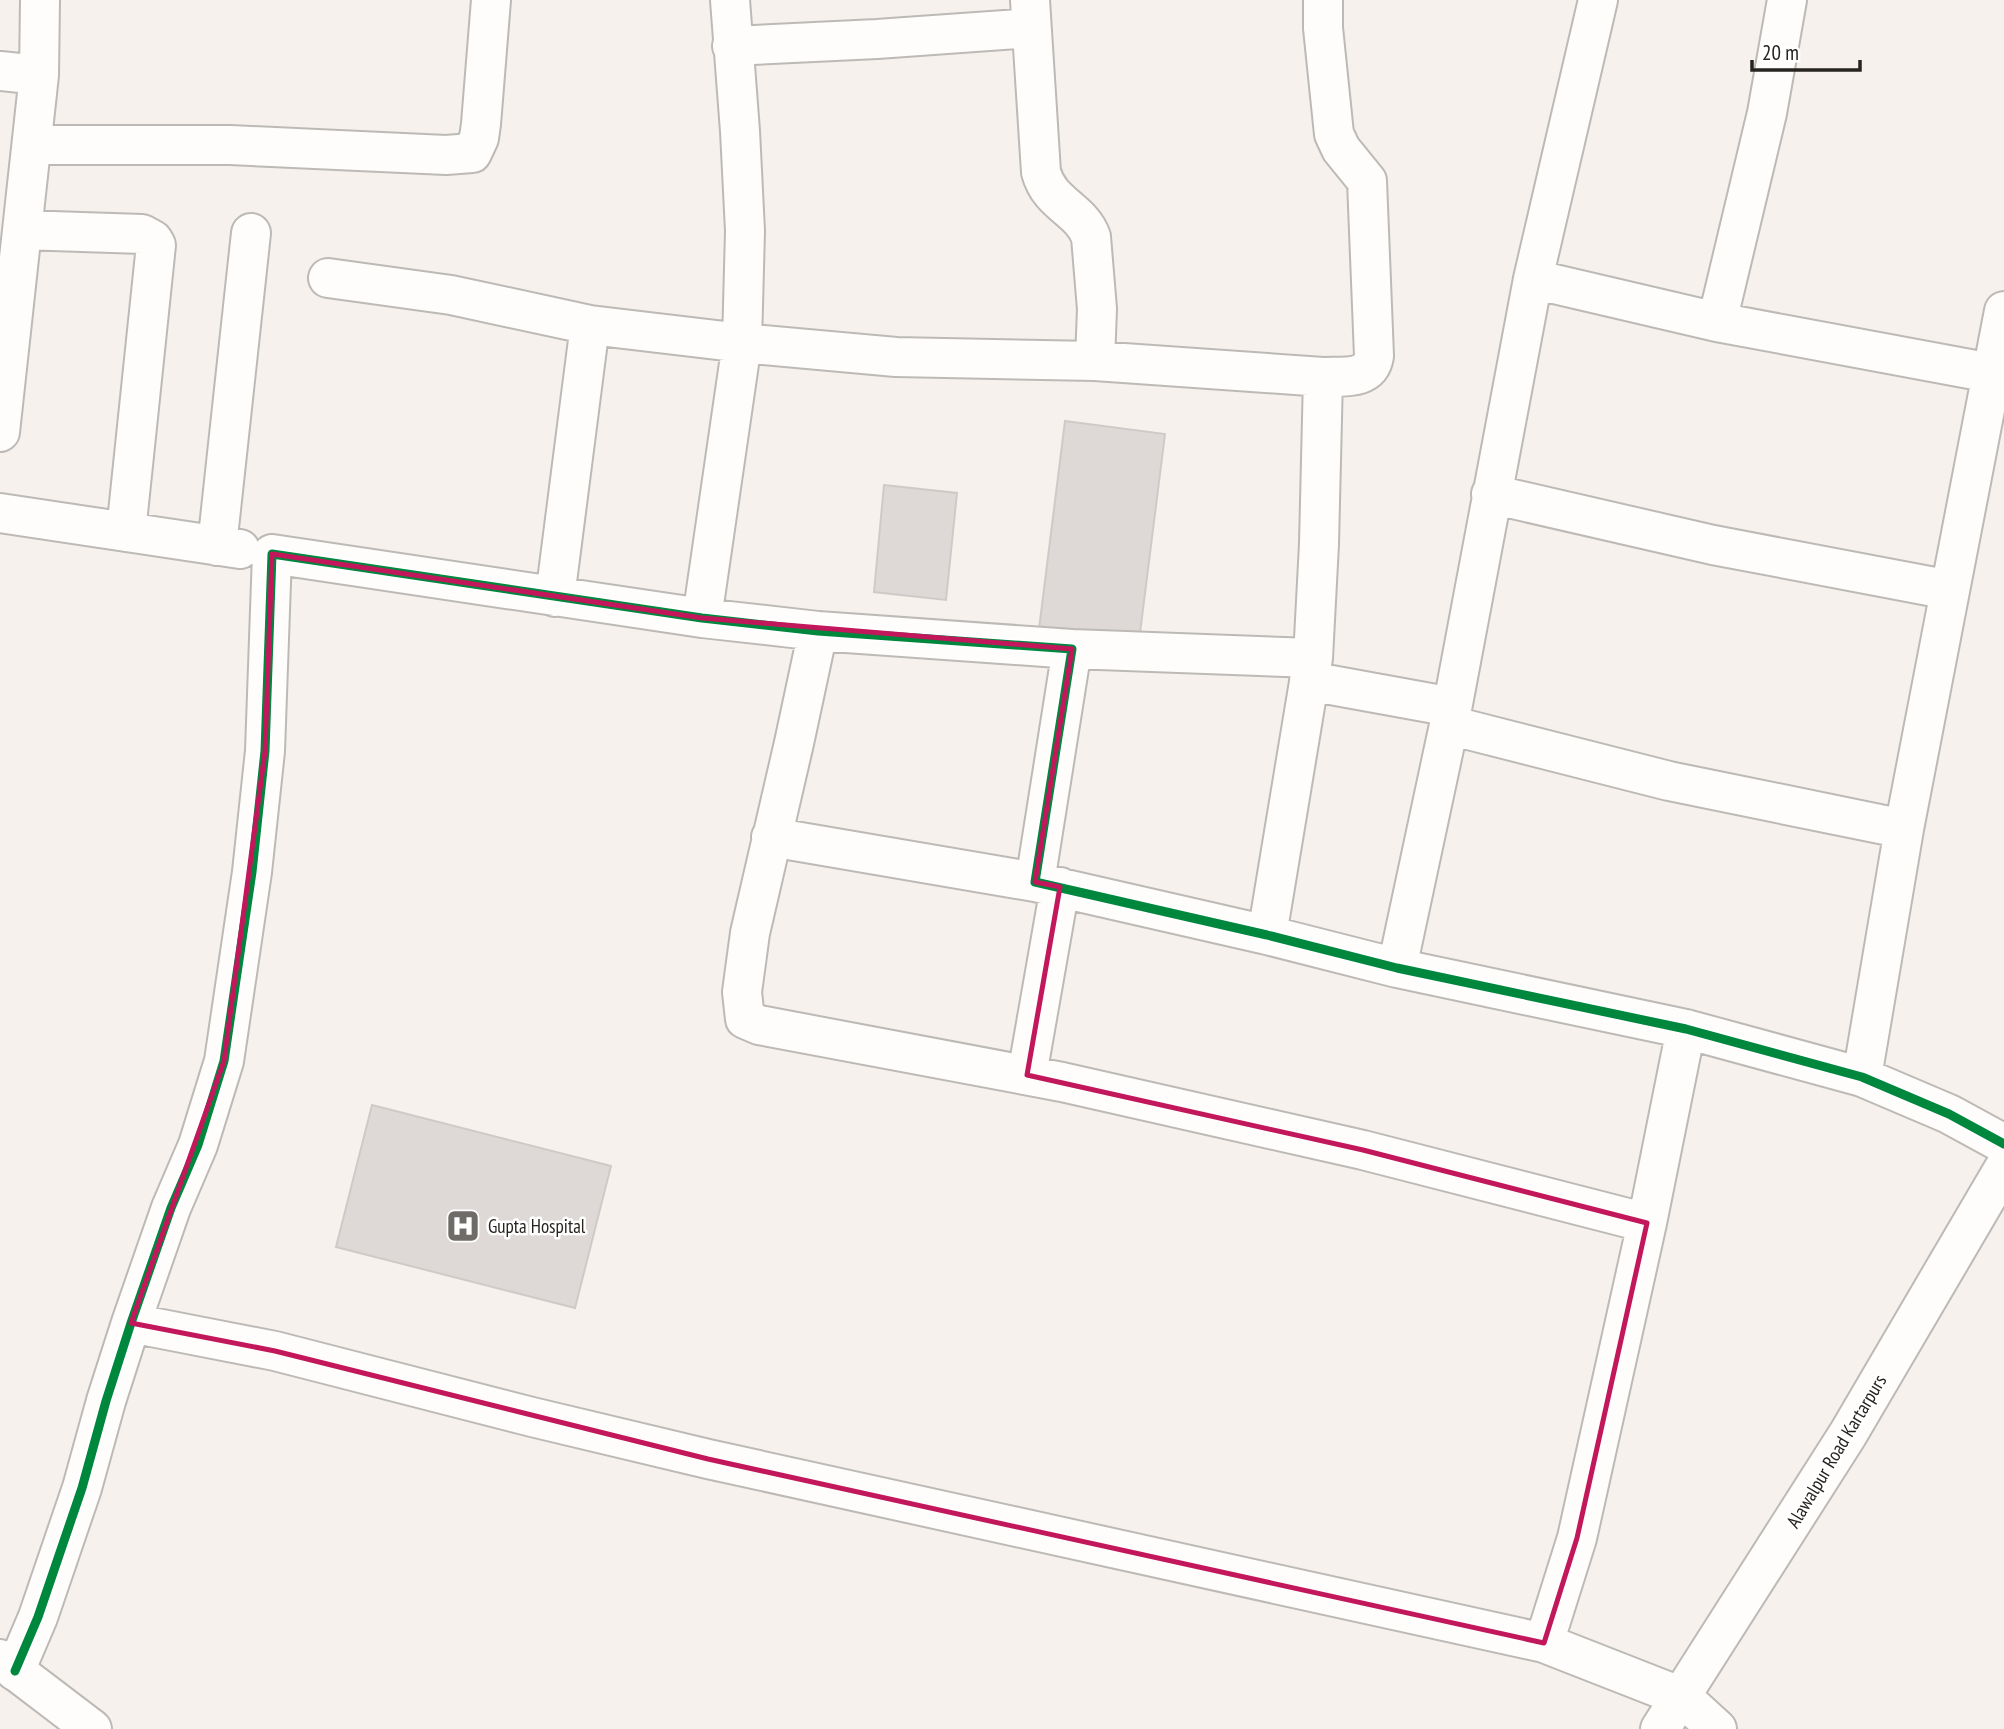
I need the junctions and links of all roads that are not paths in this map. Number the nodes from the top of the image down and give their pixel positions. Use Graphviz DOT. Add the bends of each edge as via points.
graph roads {
  1 [pos="40,0"];
  2 [pos="491,0"];
  3 [pos="730,0"];
  4 [pos="1323,0"];
  5 [pos="1598,0"];
  6 [pos="1787,0"];
  7 [pos="1030,14"];
  8 [pos="732,47"];
  9 [pos="0,71"];
  10 [pos="39,75"];
  11 [pos="32,145"];
  12 [pos="251,233"];
  13 [pos="13,246"];
  14 [pos="328,278"];
  15 [pos="1533,279"];
  16 [pos="2004,310"];
  17 [pos="1717,321"];
  18 [pos="590,325"];
  19 [pos="742,343"];
  20 [pos="1095,360"];
  21 [pos="1991,373"];
  22 [pos="1323,377"];
  23 [pos="0,432"];
  24 [pos="1492,494"];
  25 [pos="0,513"];
  26 [pos="126,532"];
  27 [pos="217,545"];
  28 [pos="272,554"];
  29 [pos="1950,590"];
  30 [pos="555,597"];
  31 [pos="702,618"];
  32 [pos="817,631"];
  33 [pos="1072,649"];
  34 [pos="1311,670"];
  35 [pos="1451,716"];
  36 [pos="1904,829"];
  37 [pos="771,837"];
  38 [pos="1048,885"];
  39 [pos="1267,935"];
  40 [pos="1397,968"];
  41 [pos="1686,1029"];
  42 [pos="1027,1074"];
  43 [pos="1862,1077"];
  44 [pos="2004,1144"];
  45 [pos="2004,1168"];
  46 [pos="1647,1223"];
  47 [pos="131,1323"];
  48 [pos="1544,1643"];
  49 [pos="8,1665"];
  50 [pos="1682,1697"];
  51 [pos="92,1729"];
  52 [pos="1660,1729"];
  53 [pos="1717,1729"];
  1 -- 10 [label="street"];
  2 -- 11 [label="street" via="481,124 472,153 230,145"];
  3 -- 8 [label="street"];
  4 -- 22 [label="street" via="1334,134 1367,181 1374,356 1365,373"];
  5 -- 15 [label="street"];
  6 -- 17 [label="street" via="1767,113"];
  7 -- 8 [label="street" via="877,39"];
  7 -- 20 [label="street" via="1044,183 1087,227 1091,237 1097,309"];
  8 -- 19 [label="street" via="745,231"];
  9 -- 10 [label="street"];
  10 -- 11 [label="street"];
  11 -- 13 [label="street"];
  12 -- 27 [label="street"];
  13 -- 23 [label="street"];
  13 -- 26 [label="street" via="142,234 156,245"];
  14 -- 18 [label="street" via="452,295"];
  15 -- 17 [label="street"];
  15 -- 24 [label="street"];
  16 -- 21 [label="street"];
  17 -- 21 [label="street"];
  18 -- 19 [label="street"];
  18 -- 30 [label="street"];
  19 -- 20 [label="street" via="896,357"];
  19 -- 31 [label="street"];
  20 -- 22 [label="street"];
  21 -- 29 [label="street"];
  22 -- 34 [label="street" via="1320,544"];
  24 -- 29 [label="street" via="1713,545"];
  24 -- 35 [label="street"];
  25 -- 26 [label="street"];
  26 -- 27 [label="street"];
  27 -- 28 [label="street"];
  28 -- 30 [label="street"];
  28 -- 47 [label="street" via="265,751 224,1061 198,1145"];
  29 -- 36 [label="street"];
  30 -- 31 [label="street"];
  31 -- 32 [label="street"];
  32 -- 33 [label="street"];
  32 -- 37 [label="street"];
  33 -- 34 [label="street"];
  33 -- 38 [label="street"];
  34 -- 35 [label="street"];
  34 -- 39 [label="street"];
  35 -- 36 [label="street" via="1669,781"];
  35 -- 40 [label="street"];
  36 -- 43 [label="street"];
  37 -- 38 [label="street"];
  37 -- 42 [label="street" via="750,933 742,992 746,1019"];
  38 -- 39 [label="street"];
  38 -- 42 [label="street"];
  39 -- 40 [label="street"];
  40 -- 41 [label="street"];
  41 -- 43 [label="street"];
  41 -- 46 [label="street"];
  42 -- 46 [label="street" via="1363,1150"];
  43 -- 44 [label="street" via="1949,1114"];
  45 -- 50 [label="street, Alawalpur Road Kartarpurs" via="1848,1434"];
  46 -- 48 [label="street" via="1577,1538"];
  47 -- 48 [label="street" via="275,1351 708,1460"];
  47 -- 49 [label="street" via="82,1488 37,1617"];
  48 -- 50 [label="street"];
  49 -- 51 [label="street"];
  50 -- 52 [label="street, Alawalpur Road Kartarpurs"];
  50 -- 53 [label="street"];
}
